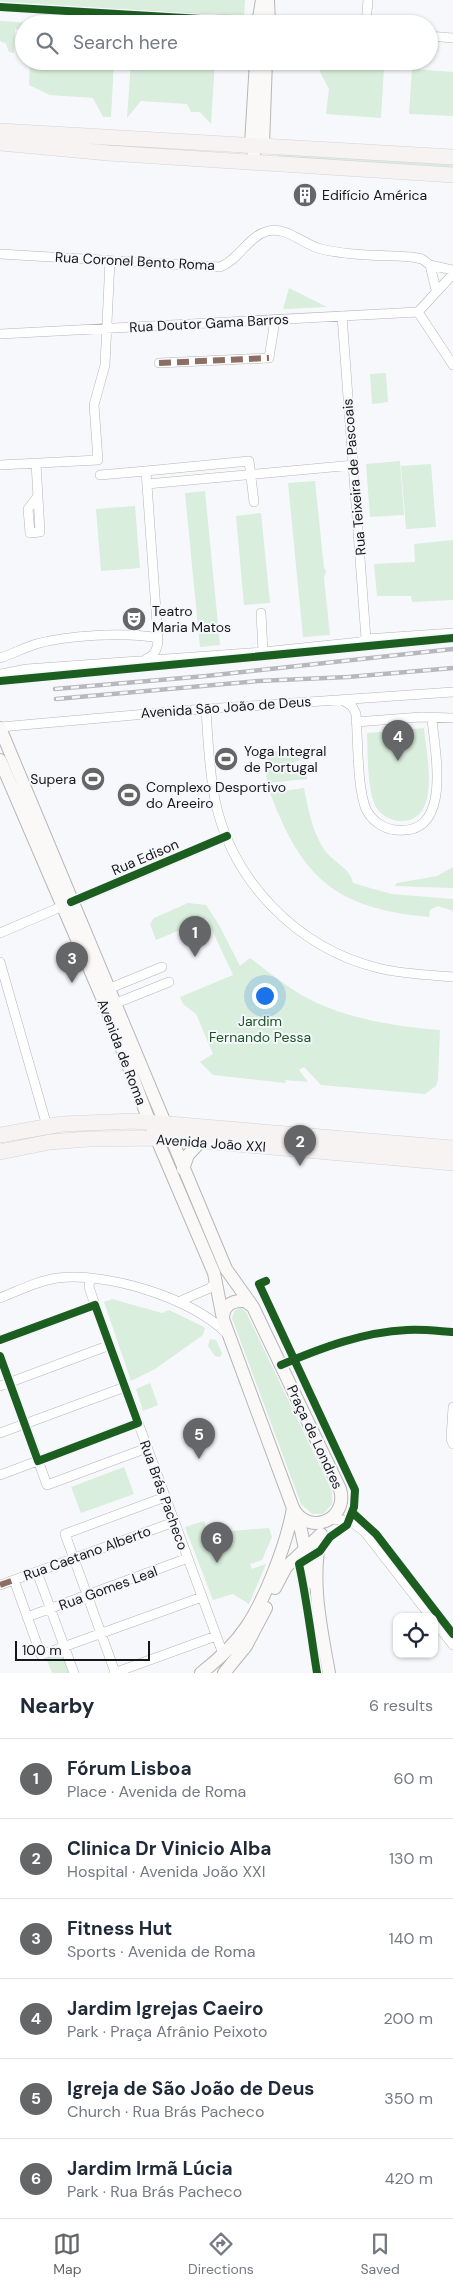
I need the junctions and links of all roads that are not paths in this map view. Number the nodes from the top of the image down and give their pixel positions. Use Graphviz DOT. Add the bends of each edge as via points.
graph roads {
  1 [pos="262,0"];
  2 [pos="268,0"];
  3 [pos="368,0"];
  4 [pos="0,7"];
  5 [pos="132,15"];
  6 [pos="263,15"];
  7 [pos="265,15"];
  8 [pos="367,15"];
  9 [pos="438,37"];
  10 [pos="453,38"];
  11 [pos="256,70"];
  12 [pos="265,70"];
  13 [pos="0,122"];
  14 [pos="0,131"];
  15 [pos="88,135"];
  16 [pos="0,143"];
  17 [pos="257,145"];
  18 [pos="0,153"];
  19 [pos="108,153"];
  20 [pos="453,157"];
  21 [pos="256,162"];
  22 [pos="453,175"];
  23 [pos="0,254"];
  24 [pos="110,260"];
  25 [pos="430,265"];
  26 [pos="453,270"];
  27 [pos="453,274"];
  28 [pos="436,290"];
  29 [pos="418,312"];
  30 [pos="342,316"];
  31 [pos="276,320"];
  32 [pos="105,328"];
  33 [pos="0,334"];
  34 [pos="159,363"];
  35 [pos="453,365"];
  36 [pos="36,463"];
  37 [pos="0,465"];
  38 [pos="354,465"];
  39 [pos="146,471"];
  40 [pos="250,474"];
  41 [pos="100,475"];
  42 [pos="147,484"];
  43 [pos="38,496"];
  44 [pos="254,502"];
  45 [pos="261,613"];
  46 [pos="453,633"];
  47 [pos="366,639"];
  48 [pos="158,642"];
  49 [pos="263,652"];
  50 [pos="0,658"];
  51 [pos="174,658"];
  52 [pos="144,660"];
  53 [pos="0,674"];
  54 [pos="453,692"];
  55 [pos="370,698"];
  56 [pos="339,699"];
  57 [pos="206,709"];
  58 [pos="356,718"];
  59 [pos="453,718"];
  60 [pos="432,719"];
  61 [pos="0,728"];
  62 [pos="0,760"];
  63 [pos="227,836"];
  64 [pos="208,844"];
  65 [pos="197,849"];
  66 [pos="103,889"];
  67 [pos="91,894"];
  68 [pos="66,904"];
  69 [pos="0,933"];
  70 [pos="0,962"];
  71 [pos="162,967"];
  72 [pos="453,977"];
  73 [pos="168,982"];
  74 [pos="108,989"];
  75 [pos="110,1006"];
  76 [pos="157,1123"];
  77 [pos="47,1126"];
  78 [pos="0,1136"];
  79 [pos="164,1139"];
  80 [pos="201,1141"];
  81 [pos="50,1142"];
  82 [pos="453,1148"];
  83 [pos="0,1152"];
  84 [pos="453,1163"];
  85 [pos="183,1168"];
  86 [pos="90,1279"];
  87 [pos="215,1283"];
  88 [pos="0,1298"];
  89 [pos="178,1302"];
  90 [pos="95,1305"];
  91 [pos="254,1307"];
  92 [pos="223,1320"];
  93 [pos="453,1332"];
  94 [pos="229,1336"];
  95 [pos="0,1340"];
  96 [pos="110,1345"];
  97 [pos="0,1356"];
  98 [pos="281,1365"];
  99 [pos="10,1382"];
  100 [pos="0,1386"];
  101 [pos="125,1387"];
  102 [pos="453,1407"];
  103 [pos="138,1423"];
  104 [pos="25,1424"];
  105 [pos="0,1433"];
  106 [pos="453,1444"];
  107 [pos="147,1448"];
  108 [pos="38,1461"];
  109 [pos="0,1474"];
  110 [pos="165,1497"];
  111 [pos="292,1508"];
  112 [pos="329,1520"];
  113 [pos="174,1522"];
  114 [pos="320,1535"];
  115 [pos="304,1550"];
  116 [pos="74,1558"];
  117 [pos="188,1558"];
  118 [pos="37,1572"];
  119 [pos="14,1580"];
  120 [pos="0,1585"];
  121 [pos="87,1595"];
  122 [pos="202,1597"];
  123 [pos="318,1602"];
  124 [pos="50,1609"];
  125 [pos="428,1613"];
  126 [pos="27,1617"];
  127 [pos="438,1626"];
  128 [pos="101,1634"];
  129 [pos="216,1636"];
  130 [pos="453,1645"];
  131 [pos="64,1647"];
  132 [pos="223,1654"];
  133 [pos="74,1673"];
  134 [pos="115,1673"];
  135 [pos="201,1673"];
  136 [pos="224,1673"];
  137 [pos="329,1673"];
  1 -- 6 [label="main road"];
  2 -- 7 [label="main road"];
  3 -- 8 [label="street"];
  4 -- 5 [label="street"];
  9 -- 10 [label="street"];
  11 -- 17 [label="main road"];
  12 -- 17 [label="main road"];
  13 -- 15 [label="main road" via="68,126"];
  14 -- 15 [label="main road"];
  15 -- 17 [label="main road"];
  16 -- 19 [label="main road"];
  17 -- 20 [label="main road"];
  17 -- 21 [label="main road"];
  18 -- 19 [label="main road" via="91,157"];
  19 -- 21 [label="main road"];
  21 -- 22 [label="main road"];
  23 -- 24 [label="street, Rua Coronel Bento Roma"];
  24 -- 25 [label="street, Rua Coronel Bento Roma" via="220,267 232,262 258,235 279,230 319,249 412,257"];
  24 -- 32 [label="street"];
  25 -- 26 [label="street, Rua Coronel Bento Roma"];
  25 -- 28 [label="street"];
  27 -- 28 [label="street"];
  28 -- 29 [label="street"];
  29 -- 30 [label="street, Rua Doutor Gama Barros"];
  29 -- 35 [label="street"];
  30 -- 31 [label="street, Rua Doutor Gama Barros"];
  30 -- 38 [label="street, Rua Teixeira de Pascoais"];
  31 -- 32 [label="street, Rua Doutor Gama Barros"];
  31 -- 34 [label="street" via="269,358"];
  32 -- 33 [label="street, Rua Doutor Gama Barros"];
  32 -- 36 [label="street" via="105,365 94,405 98,460"];
  36 -- 37 [label="street"];
  36 -- 43 [label="street"];
  38 -- 40 [label="street"];
  38 -- 47 [label="street, Rua Teixeira de Pascoais"];
  39 -- 40 [label="street" via="249,460"];
  39 -- 41 [label="street"];
  39 -- 42 [label="street"];
  40 -- 42 [label="street"];
  40 -- 44 [label="street"];
  42 -- 48 [label="street"];
  45 -- 49 [label="street"];
  46 -- 47 [label="street"];
  47 -- 49 [label="street"];
  48 -- 50 [label="street" via="124,635 60,640 34,645"];
  48 -- 51 [label="street" via="162,654"];
  48 -- 52 [label="street" via="153,654"];
  49 -- 51 [label="street"];
  51 -- 52 [label="street"];
  52 -- 53 [label="street"];
  54 -- 55 [label="street, Avenida São João de Deus"];
  55 -- 56 [label="street, Avenida São João de Deus"];
  55 -- 58 [label="street" via="360,704"];
  56 -- 57 [label="street, Avenida São João de Deus"];
  56 -- 58 [label="street" via="352,706"];
  57 -- 61 [label="street, Avenida São João de Deus"];
  57 -- 63 [label="street" via="212,784"];
  58 -- 60 [label="street"];
  58 -- 60 [label="street" via="365,807 381,825 404,830 425,821 433,813 437,801"];
  59 -- 60 [label="street"];
  61 -- 68 [label="main road, Avenida de Roma"];
  62 -- 68 [label="main road, Avenida de Roma"];
  63 -- 64 [label="street"];
  63 -- 72 [label="street" via="241,866 261,894 285,919 313,940 378,968"];
  65 -- 66 [label="street, Rua Edison"];
  67 -- 68 [label="street"];
  68 -- 69 [label="street"];
  68 -- 74 [label="main road, Avenida de Roma"];
  68 -- 75 [label="main road, Avenida de Roma"];
  70 -- 77 [label="street"];
  71 -- 74 [label="street, Avenida de Roma"];
  73 -- 75 [label="street, Avenida de Roma"];
  74 -- 75 [label="main road, Avenida de Roma"];
  75 -- 76 [label="main road, Avenida de Roma"];
  76 -- 77 [label="main road, Avenida João XXI" via="98,1121"];
  76 -- 79 [label="main road, Avenida de Roma"];
  76 -- 82 [label="main road, Avenida João XXI"];
  77 -- 78 [label="main road, Avenida João XXI"];
  77 -- 81 [label="main road"];
  79 -- 80 [label="main road, Avenida João XXI"];
  79 -- 81 [label="main road, Avenida João XXI"];
  79 -- 85 [label="main road, Avenida de Roma"];
  79 -- 87 [label="main road, Avenida de Roma"];
  80 -- 84 [label="main road, Avenida João XXI"];
  80 -- 85 [label="main road" via="188,1155"];
  81 -- 83 [label="main road, Avenida João XXI"];
  85 -- 91 [label="main road, Avenida de Roma" via="226,1269"];
  86 -- 88 [label="street" via="58,1278"];
  86 -- 89 [label="street" via="141,1289"];
  86 -- 90 [label="street, Rua Brás Pacheco"];
  87 -- 89 [label="street"];
  87 -- 92 [label="main road, Avenida de Roma"];
  89 -- 94 [label="street" via="209,1318"];
  90 -- 95 [label="street"];
  90 -- 96 [label="street, Rua Brás Pacheco"];
  91 -- 92 [label="main road" via="245,1301 233,1302 224,1310"];
  91 -- 98 [label="main road, Praça de Londres"];
  92 -- 94 [label="main road"];
  93 -- 98 [label="street" via="393,1331 328,1347"];
  94 -- 111 [label="main road"];
  96 -- 99 [label="street"];
  96 -- 101 [label="street, Rua Brás Pacheco"];
  97 -- 99 [label="street"];
  98 -- 112 [label="main road, Praça de Londres" via="340,1489 341,1505"];
  99 -- 100 [label="street"];
  99 -- 104 [label="street"];
  101 -- 103 [label="street, Rua Brás Pacheco"];
  101 -- 104 [label="street"];
  102 -- 106 [label="street" via="450,1441"];
  103 -- 107 [label="street, Rua Brás Pacheco"];
  103 -- 108 [label="street"];
  104 -- 105 [label="street"];
  104 -- 108 [label="street"];
  107 -- 108 [label="street" via="47,1485"];
  107 -- 110 [label="street, Rua Brás Pacheco"];
  108 -- 109 [label="street"];
  110 -- 113 [label="street, Rua Brás Pacheco"];
  110 -- 116 [label="street" via="65,1534"];
  111 -- 112 [label="main road" via="307,1522 317,1524"];
  111 -- 115 [label="main road"];
  111 -- 132 [label="main road" via="287,1538 255,1612 244,1631"];
  112 -- 114 [label="main road, Praça de Londres"];
  112 -- 125 [label="street" via="350,1521 367,1534"];
  113 -- 116 [label="street, Rua Caetano Alberto"];
  113 -- 117 [label="street, Rua Brás Pacheco"];
  114 -- 115 [label="main road"];
  114 -- 123 [label="main road" via="316,1560"];
  115 -- 123 [label="main road"];
  115 -- 136 [label="main road" via="281,1574 252,1638"];
  116 -- 118 [label="street, Rua Caetano Alberto"];
  116 -- 121 [label="street"];
  117 -- 121 [label="street, Rua Gomes Leal"];
  117 -- 122 [label="street, Rua Brás Pacheco"];
  118 -- 119 [label="street, Rua Caetano Alberto"];
  118 -- 124 [label="street"];
  119 -- 120 [label="street, Rua Caetano Alberto"];
  119 -- 126 [label="street"];
  121 -- 124 [label="street, Rua Gomes Leal"];
  121 -- 128 [label="street"];
  122 -- 128 [label="street"];
  122 -- 129 [label="street, Rua Brás Pacheco"];
  123 -- 137 [label="main road"];
  124 -- 126 [label="street, Rua Gomes Leal"];
  124 -- 131 [label="street"];
  126 -- 131 [label="street" via="41,1655"];
  127 -- 130 [label="street"];
  128 -- 131 [label="street"];
  128 -- 134 [label="street"];
  129 -- 132 [label="street, Rua Brás Pacheco"];
  129 -- 134 [label="street"];
  131 -- 133 [label="street"];
  132 -- 135 [label="main road"];
}
